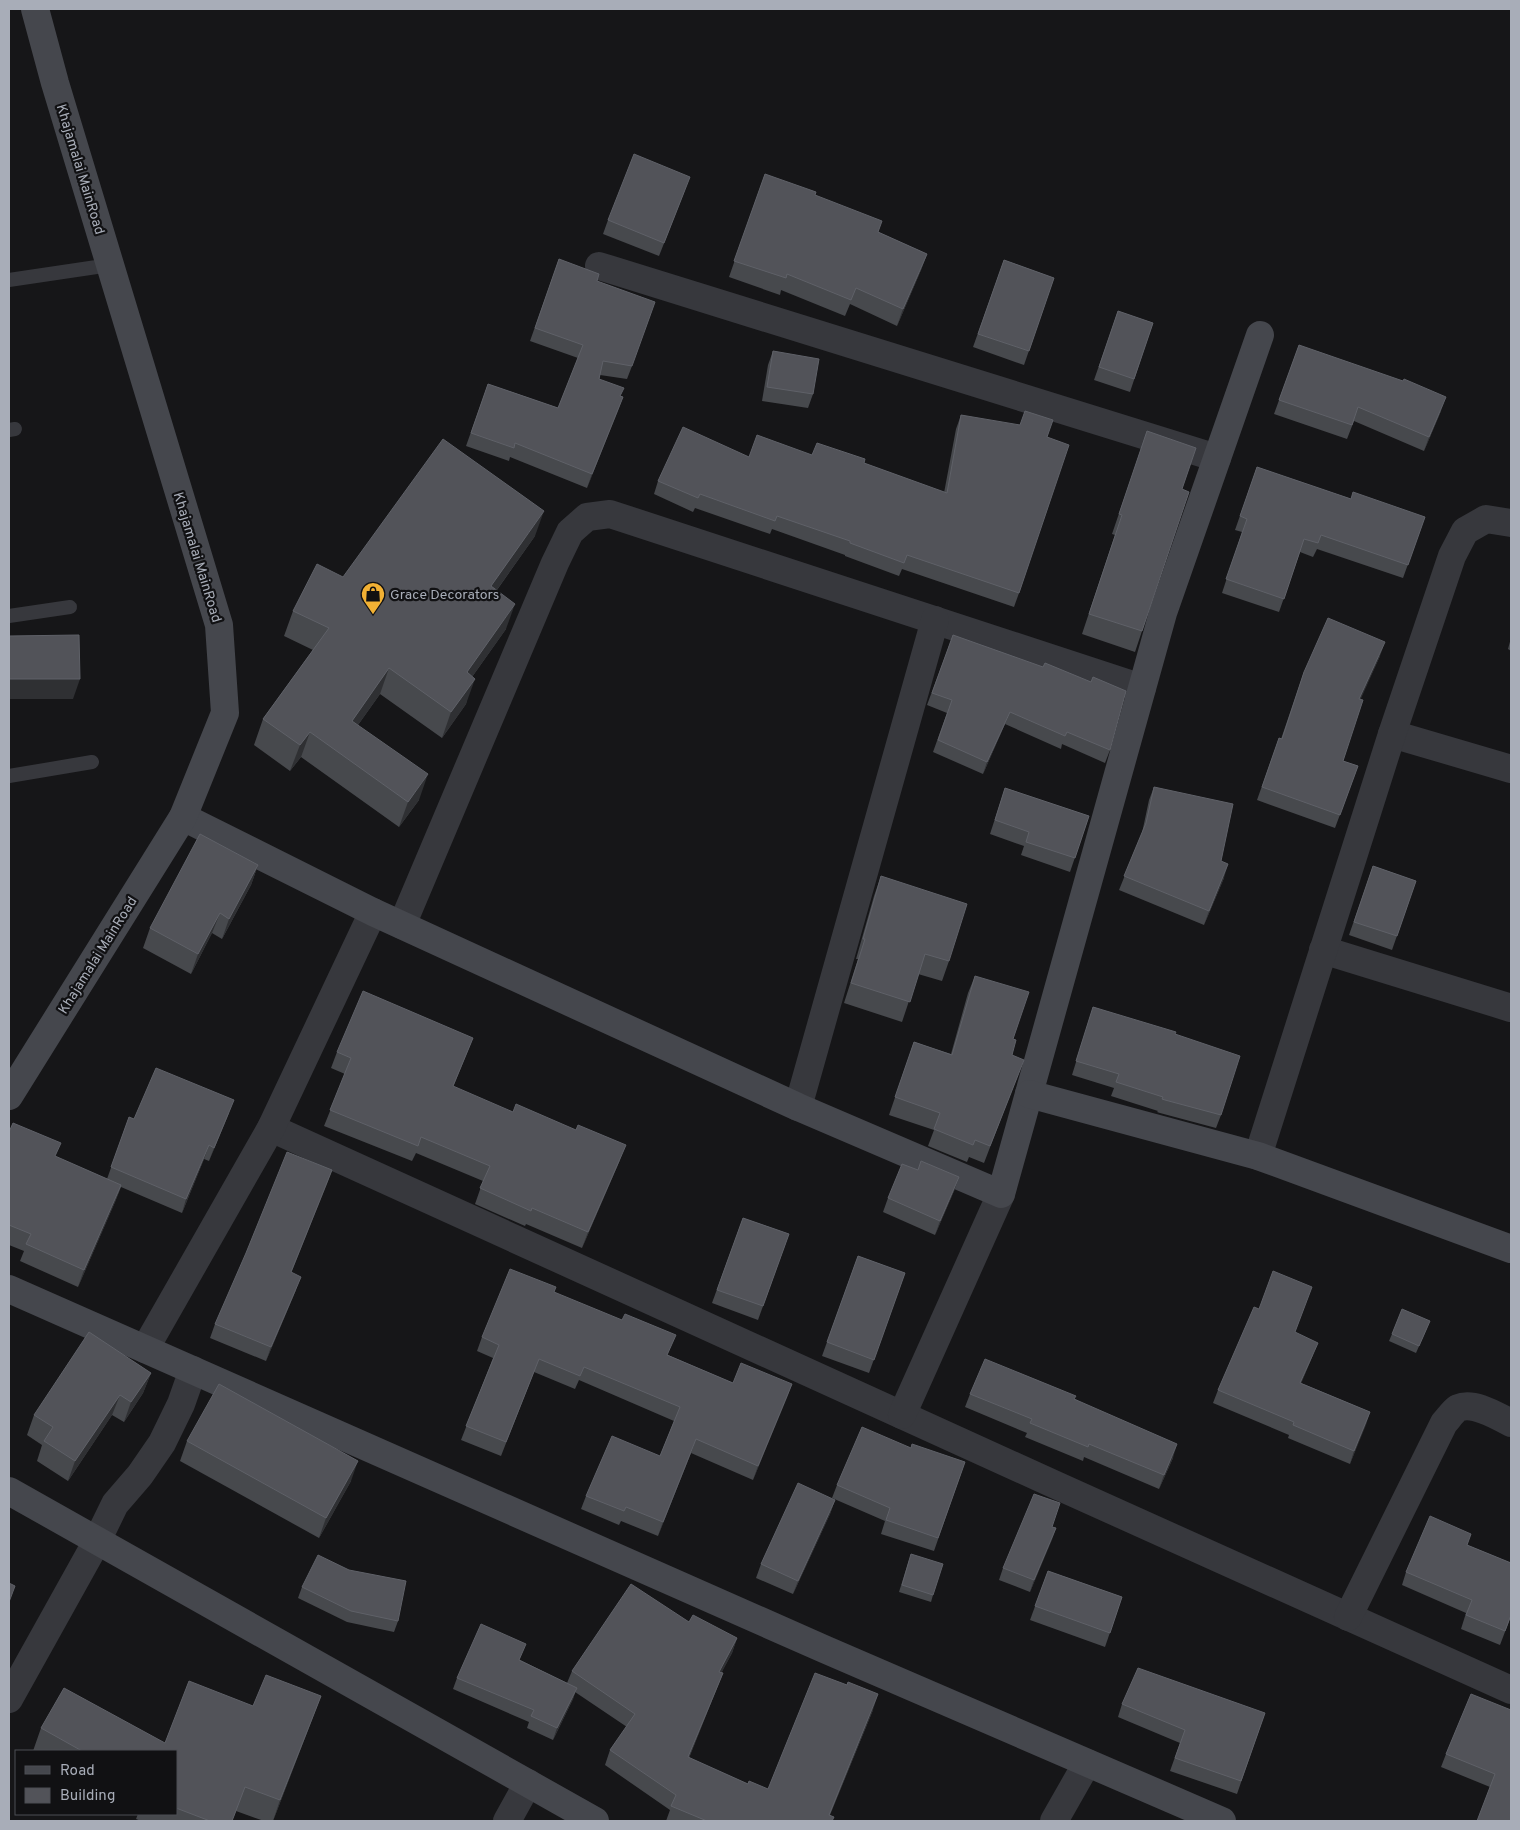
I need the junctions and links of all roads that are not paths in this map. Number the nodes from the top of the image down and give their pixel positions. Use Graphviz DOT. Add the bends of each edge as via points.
graph roads {
  1 [pos="35,9"];
  2 [pos="110,265"];
  3 [pos="599,266"];
  4 [pos="9,280"];
  5 [pos="1260,335"];
  6 [pos="1217,458"];
  7 [pos="1511,523"];
  8 [pos="70,607"];
  9 [pos="9,616"];
  10 [pos="935,620"];
  11 [pos="1142,688"];
  12 [pos="1392,734"];
  13 [pos="92,762"];
  14 [pos="1511,769"];
  15 [pos="9,776"];
  16 [pos="183,817"];
  17 [pos="373,912"];
  18 [pos="402,925"];
  19 [pos="1323,950"];
  20 [pos="1511,1008"];
  21 [pos="1029,1094"];
  22 [pos="9,1096"];
  23 [pos="798,1107"];
  24 [pos="271,1128"];
  25 [pos="1258,1156"];
  26 [pos="1001,1194"];
  27 [pos="1511,1249"];
  28 [pos="9,1289"];
  29 [pos="145,1349"];
  30 [pos="193,1370"];
  31 [pos="902,1415"];
  32 [pos="1511,1423"];
  33 [pos="9,1491"];
  34 [pos="98,1540"];
  35 [pos="1348,1617"];
  36 [pos="1511,1690"];
  37 [pos="9,1699"];
  38 [pos="1087,1763"];
  39 [pos="528,1784"];
  40 [pos="507,1821"];
  41 [pos="595,1821"];
  42 [pos="1054,1821"];
  43 [pos="1222,1821"];
  1 -- 2 [label="street, Khajamalai MainRoad"];
  2 -- 4 [label="lane"];
  2 -- 16 [label="street, Khajamalai MainRoad" via="219,625 225,714"];
  3 -- 6 [label="street"];
  5 -- 6 [label="street"];
  6 -- 11 [label="street" via="1163,613"];
  7 -- 12 [label="street" via="1486,519 1465,531 1452,556"];
  8 -- 9 [label="lane"];
  10 -- 11 [label="street"];
  10 -- 18 [label="street" via="610,514 587,517 570,532 555,563"];
  10 -- 23 [label="street"];
  11 -- 21 [label="street"];
  12 -- 14 [label="street"];
  12 -- 19 [label="street"];
  13 -- 15 [label="lane"];
  16 -- 17 [label="street"];
  16 -- 22 [label="street, Khajamalai MainRoad"];
  17 -- 18 [label="street"];
  17 -- 24 [label="street"];
  18 -- 23 [label="street"];
  19 -- 20 [label="street"];
  19 -- 25 [label="street"];
  21 -- 25 [label="street"];
  21 -- 26 [label="street"];
  23 -- 26 [label="street"];
  24 -- 29 [label="street"];
  24 -- 31 [label="street"];
  25 -- 27 [label="street"];
  26 -- 31 [label="street"];
  28 -- 29 [label="street"];
  29 -- 30 [label="street"];
  30 -- 34 [label="street" via="162,1443 115,1504"];
  30 -- 38 [label="street"];
  31 -- 35 [label="street"];
  32 -- 35 [label="street" via="1470,1406 1457,1409 1444,1423"];
  33 -- 34 [label="street"];
  34 -- 37 [label="street"];
  34 -- 39 [label="street"];
  35 -- 36 [label="street"];
  38 -- 42 [label="street"];
  38 -- 43 [label="street"];
  39 -- 40 [label="street"];
  39 -- 41 [label="street"];
}
